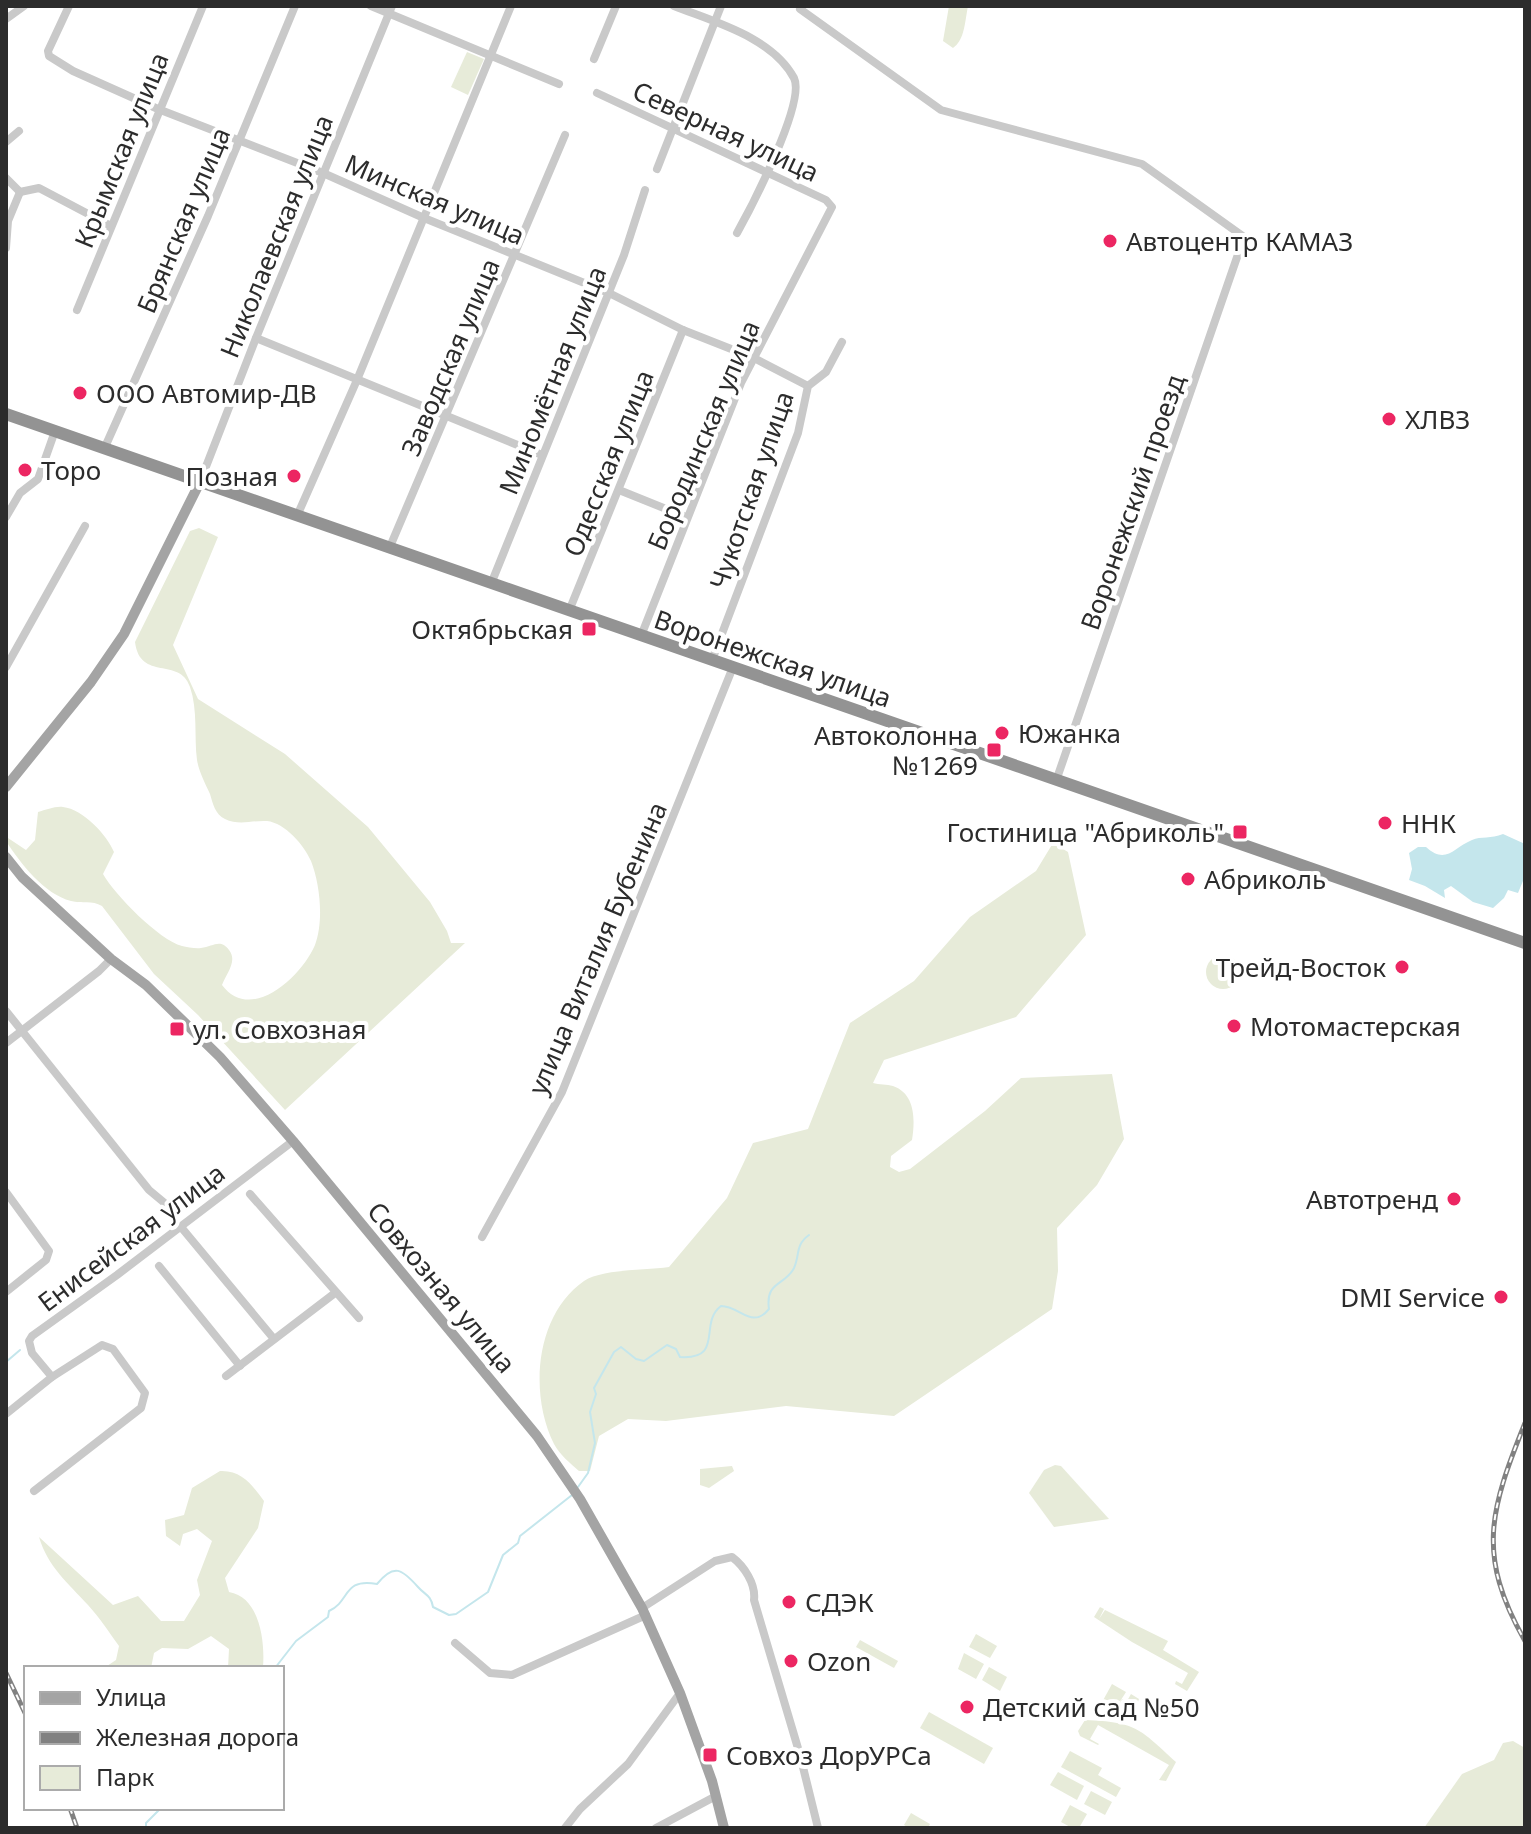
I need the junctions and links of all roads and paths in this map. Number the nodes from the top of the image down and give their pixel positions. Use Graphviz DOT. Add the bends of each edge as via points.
graph roads {
  1 [pos="24,6"];
  2 [pos="69,6"];
  3 [pos="203,6"];
  4 [pos="295,6"];
  5 [pos="371,6"];
  6 [pos="511,6"];
  7 [pos="616,6"];
  8 [pos="674,6"];
  9 [pos="721,6"];
  10 [pos="800,9"];
  11 [pos="390,10"];
  12 [pos="6,19"];
  13 [pos="714,22"];
  14 [pos="491,56"];
  15 [pos="594,59"];
  16 [pos="559,84"];
  17 [pos="597,93"];
  18 [pos="158,109"];
  19 [pos="673,128"];
  20 [pos="19,131"];
  21 [pos="565,135"];
  22 [pos="238,140"];
  23 [pos="6,142"];
  24 [pos="657,169"];
  25 [pos="769,172"];
  26 [pos="323,173"];
  27 [pos="6,178"];
  28 [pos="645,190"];
  29 [pos="20,192"];
  30 [pos="832,211"];
  31 [pos="424,218"];
  32 [pos="111,226"];
  33 [pos="737,233"];
  34 [pos="6,248"];
  35 [pos="515,255"];
  36 [pos="609,293"];
  37 [pos="77,310"];
  38 [pos="683,330"];
  39 [pos="256,338"];
  40 [pos="842,342"];
  41 [pos="754,358"];
  42 [pos="357,380"];
  43 [pos="808,386"];
  44 [pos="6,414"];
  45 [pos="447,417"];
  46 [pos="55,431"];
  47 [pos="105,447"];
  48 [pos="542,455"];
  49 [pos="200,482"];
  50 [pos="619,490"];
  51 [pos="297,516"];
  52 [pos="6,517"];
  53 [pos="686,517"];
  54 [pos="85,526"];
  55 [pos="389,549"];
  56 [pos="491,584"];
  57 [pos="569,611"];
  58 [pos="641,636"];
  59 [pos="712,660"];
  60 [pos="6,667"];
  61 [pos="733,667"];
  62 [pos="1056,781"];
  63 [pos="6,787"];
  64 [pos="6,857"];
  65 [pos="1525,943"];
  66 [pos="111,959"];
  67 [pos="6,1011"];
  68 [pos="21,1031"];
  69 [pos="6,1043"];
  70 [pos="293,1141"];
  71 [pos="6,1192"];
  72 [pos="250,1194"];
  73 [pos="167,1205"];
  74 [pos="181,1227"];
  75 [pos="482,1237"];
  76 [pos="159,1266"];
  77 [pos="6,1292"];
  78 [pos="335,1293"];
  79 [pos="359,1318"];
  80 [pos="274,1339"];
  81 [pos="240,1366"];
  82 [pos="226,1376"];
  83 [pos="52,1377"];
  84 [pos="6,1414"];
  85 [pos="34,1491"];
  86 [pos="644,1612"];
  87 [pos="455,1643"];
  88 [pos="680,1693"];
  89 [pos="716,1796"];
  90 [pos="565,1828"];
  91 [pos="656,1828"];
  92 [pos="724,1828"];
  93 [pos="818,1828"];
  1 -- 12 [label="street"];
  2 -- 18 [label="street, Минская улица" via="49,56"];
  3 -- 18 [label="street, Крымская улица"];
  4 -- 22 [label="street, Брянская улица"];
  5 -- 11 [label="street"];
  6 -- 14 [label="street"];
  7 -- 15 [label="street"];
  8 -- 13 [label="street"];
  9 -- 13 [label="street"];
  10 -- 62 [label="street, Воронежский проезд" via="941,110 1142,164 1244,237"];
  11 -- 14 [label="street"];
  11 -- 26 [label="street, Николаевская улица"];
  13 -- 19 [label="street"];
  13 -- 25 [label="street" via="760,43 794,79 794,99"];
  14 -- 16 [label="street"];
  14 -- 31 [label="street"];
  17 -- 19 [label="street, Северная улица"];
  18 -- 22 [label="street, Минская улица"];
  18 -- 32 [label="street, Крымская улица"];
  19 -- 24 [label="street"];
  19 -- 25 [label="street, Северная улица"];
  20 -- 23 [label="street"];
  21 -- 35 [label="street, Заводская улица"];
  22 -- 26 [label="street, Минская улица"];
  22 -- 47 [label="street, Брянская улица"];
  25 -- 30 [label="street, Северная улица" via="826,200"];
  25 -- 33 [label="street"];
  26 -- 31 [label="street, Минская улица"];
  26 -- 39 [label="street, Николаевская улица"];
  27 -- 29 [label="street"];
  28 -- 36 [label="street, Миномётная улица"];
  29 -- 32 [label="street" via="39,188"];
  29 -- 34 [label="street" via="8,221"];
  30 -- 41 [label="street, Бородинская улица"];
  31 -- 35 [label="street, Минская улица"];
  31 -- 42 [label="street"];
  32 -- 37 [label="street, Крымская улица"];
  35 -- 36 [label="street, Минская улица"];
  35 -- 45 [label="street, Заводская улица"];
  36 -- 38 [label="street, Минская улица"];
  36 -- 48 [label="street, Миномётная улица"];
  38 -- 41 [label="street, Минская улица"];
  38 -- 50 [label="street, Одесская улица"];
  39 -- 42 [label="street"];
  39 -- 49 [label="street, Николаевская улица"];
  40 -- 43 [label="street, Чукотская улица" via="826,372"];
  41 -- 43 [label="street, Минская улица"];
  41 -- 53 [label="street, Бородинская улица"];
  42 -- 45 [label="street"];
  42 -- 51 [label="street"];
  43 -- 59 [label="street, Чукотская улица" via="798,433"];
  44 -- 46 [label="highway, Воронежская улица"];
  45 -- 48 [label="street"];
  45 -- 55 [label="street, Заводская улица"];
  46 -- 47 [label="highway, Воронежская улица"];
  46 -- 52 [label="street" via="38,479 20,493"];
  47 -- 49 [label="highway, Воронежская улица"];
  48 -- 56 [label="street, Миномётная улица"];
  49 -- 51 [label="highway, Воронежская улица"];
  49 -- 63 [label="main road" via="124,634"];
  50 -- 53 [label="street"];
  50 -- 57 [label="street, Одесская улица"];
  51 -- 55 [label="highway, Воронежская улица"];
  53 -- 58 [label="street, Бородинская улица"];
  54 -- 60 [label="street"];
  55 -- 56 [label="highway, Воронежская улица"];
  56 -- 57 [label="highway, Воронежская улица"];
  57 -- 58 [label="highway, Воронежская улица"];
  58 -- 59 [label="highway, Воронежская улица"];
  59 -- 61 [label="highway, Воронежская улица"];
  61 -- 62 [label="highway, Воронежская улица"];
  61 -- 75 [label="street, улица Виталия Бубенина" via="562,1092"];
  62 -- 65 [label="highway, Воронежская улица"];
  64 -- 66 [label="main road, Совхозная улица"];
  66 -- 68 [label="street"];
  66 -- 70 [label="main road, Совхозная улица" via="146,985 220,1057"];
  67 -- 68 [label="street"];
  68 -- 69 [label="street"];
  68 -- 73 [label="street" via="149,1190"];
  70 -- 74 [label="street, Енисейская улица"];
  70 -- 86 [label="main road, Совхозная улица" via="537,1436 580,1499"];
  71 -- 77 [label="street" via="49,1251 46,1260"];
  72 -- 78 [label="street"];
  74 -- 80 [label="street"];
  74 -- 83 [label="street, Енисейская улица" via="32,1336 32,1353"];
  76 -- 81 [label="street"];
  78 -- 79 [label="street"];
  78 -- 80 [label="street"];
  80 -- 81 [label="street"];
  81 -- 82 [label="street"];
  83 -- 84 [label="street"];
  83 -- 85 [label="street" via="107,1345 142,1389 144,1402"];
  86 -- 87 [label="street" via="512,1675 490,1673"];
  86 -- 88 [label="main road, Совхозная улица"];
  86 -- 93 [label="street" via="715,1561 732,1557 742,1565 755,1592"];
  88 -- 89 [label="main road, Совхозная улица"];
  88 -- 90 [label="street" via="628,1764"];
  89 -- 91 [label="street"];
  89 -- 92 [label="main road, Совхозная улица"];
}
